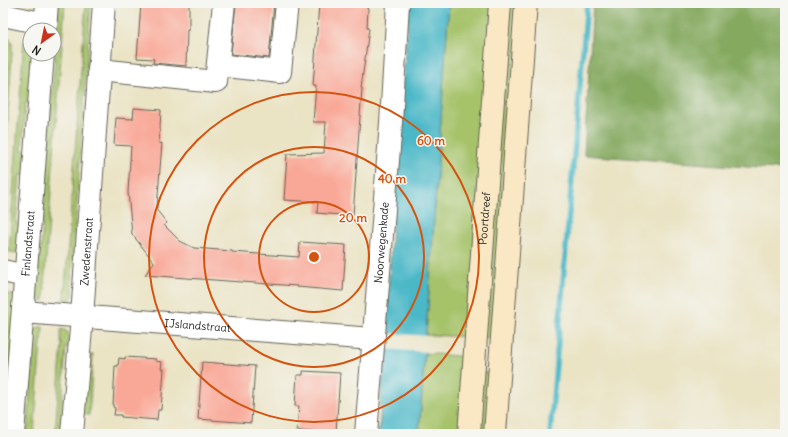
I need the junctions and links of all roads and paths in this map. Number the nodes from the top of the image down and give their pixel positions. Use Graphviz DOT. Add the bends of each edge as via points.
graph roads {
  1 [pos="104,3"];
  2 [pos="224,3"];
  3 [pos="287,3"];
  4 [pos="398,3"];
  5 [pos="500,3"];
  6 [pos="526,3"];
  7 [pos="3,15"];
  8 [pos="46,19"];
  9 [pos="42,62"];
  10 [pos="218,66"];
  11 [pos="99,70"];
  12 [pos="3,271"];
  13 [pos="25,276"];
  14 [pos="23,312"];
  15 [pos="82,317"];
  16 [pos="373,339"];
  17 [pos="13,434"];
  18 [pos="72,434"];
  19 [pos="366,434"];
  20 [pos="469,434"];
  21 [pos="495,434"];
  1 -- 11 [label="street, Zwedenstraat"];
  2 -- 10 [label="street"];
  3 -- 10 [label="street" via="280,72"];
  4 -- 16 [label="street, Noorwegenkade"];
  5 -- 20 [label="main road, Poortdreef"];
  6 -- 21 [label="main road"];
  7 -- 8 [label="street" via="22,20"];
  9 -- 13 [label="street, Finlandstraat"];
  10 -- 11 [label="street" via="216,82"];
  11 -- 15 [label="street, Zwedenstraat"];
  12 -- 13 [label="street"];
  13 -- 14 [label="street, Finlandstraat"];
  14 -- 15 [label="street, IJslandstraat"];
  14 -- 17 [label="street, Finlandstraat"];
  15 -- 16 [label="street, IJslandstraat"];
  15 -- 18 [label="street, Zwedenstraat"];
  16 -- 19 [label="street, Noorwegenkade"];
}
